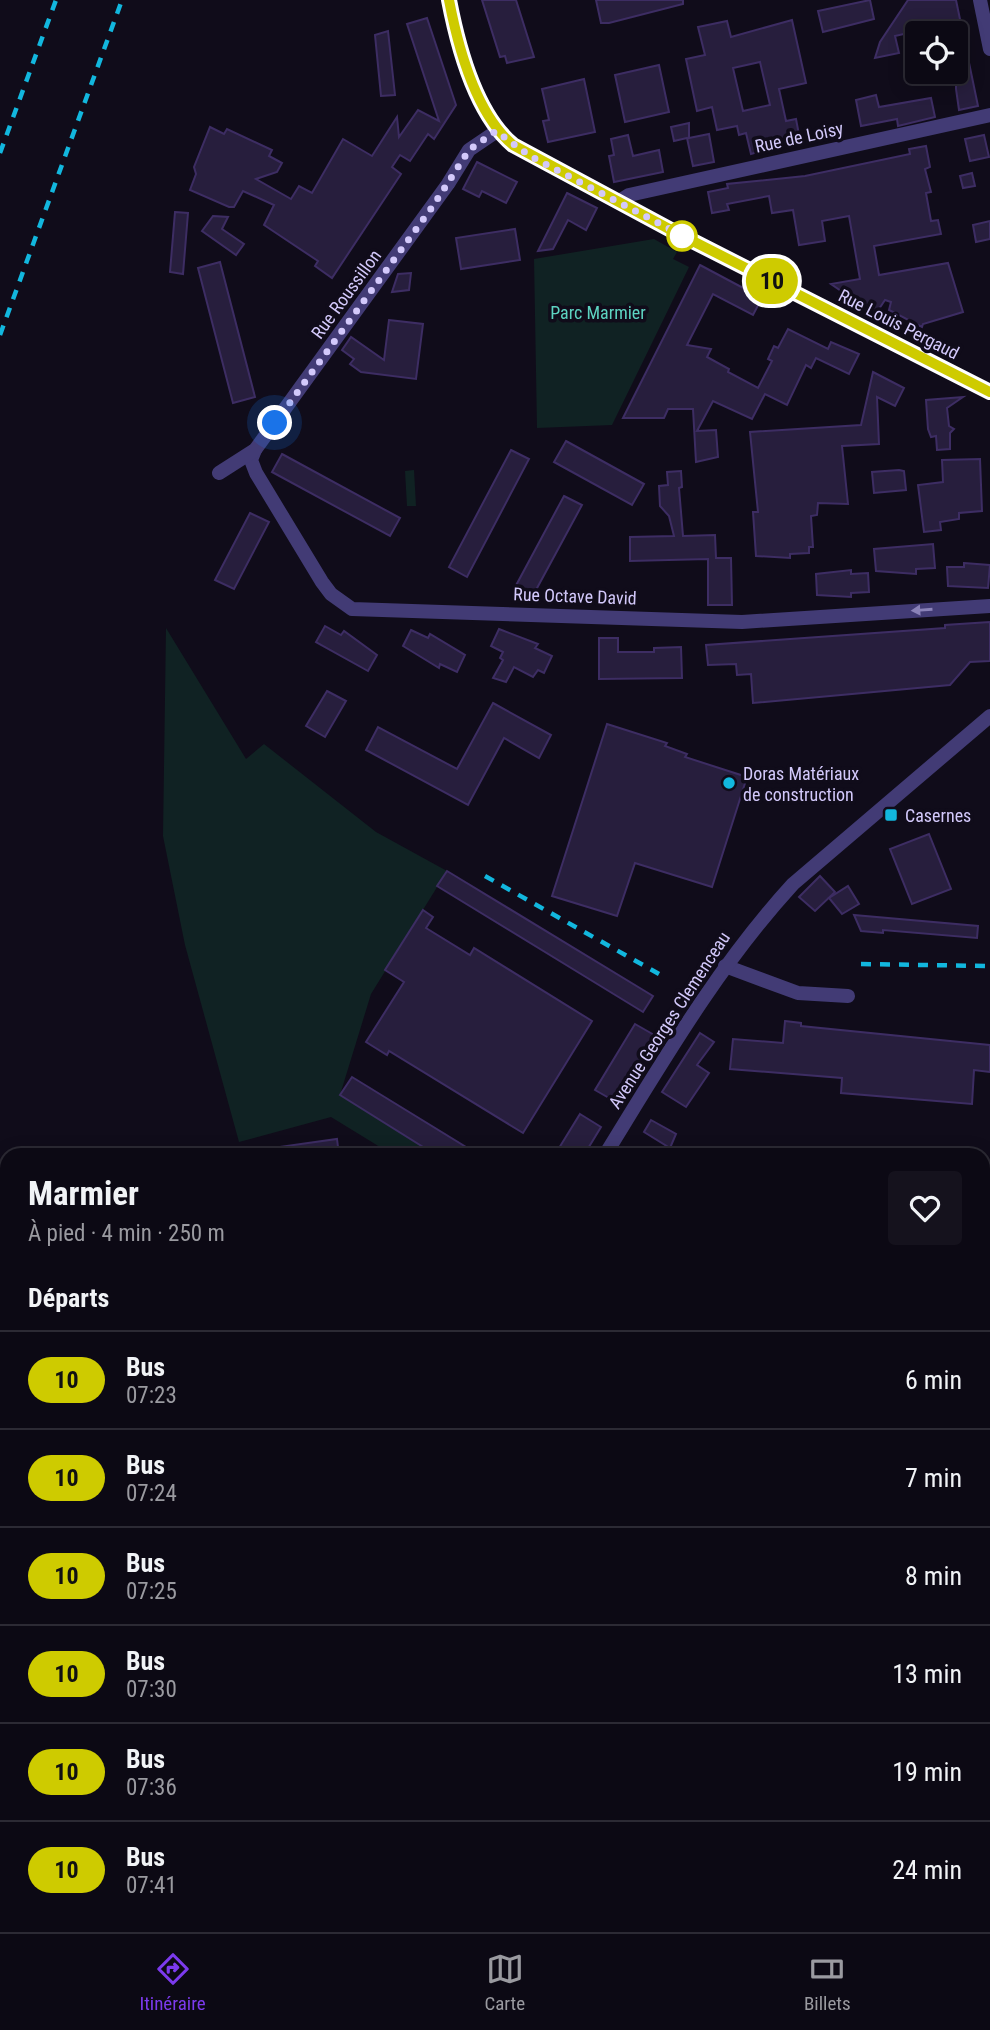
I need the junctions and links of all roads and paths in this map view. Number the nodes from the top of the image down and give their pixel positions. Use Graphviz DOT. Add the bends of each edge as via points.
graph roads {
  1 [pos="449,0"];
  2 [pos="979,0"];
  3 [pos="990,49"];
  4 [pos="990,115"];
  5 [pos="496,131"];
  6 [pos="618,202"];
  7 [pos="990,391"];
  8 [pos="256,450"];
  9 [pos="219,472"];
  10 [pos="990,606"];
  11 [pos="990,716"];
  12 [pos="724,966"];
  13 [pos="848,996"];
  14 [pos="609,1148"];
  15 [pos="918,1932"];
  16 [pos="986,1932"];
  1 -- 5 [label="street" via="481,104"];
  2 -- 3 [label="street"];
  4 -- 6 [label="street, Rue de Loisy" via="629,195"];
  5 -- 6 [label="street, Rue Louis Pergaud" via="530,156"];
  5 -- 8 [label="street, Rue Roussillon" via="469,150"];
  6 -- 7 [label="street, Rue Louis Pergaud"];
  8 -- 9 [label="street, Rue Roussillon"];
  10 -- 8 [label="street, Rue Octave David, one-way" via="748,622 352,609 322,582 256,473 251,460"];
  11 -- 12 [label="street, Avenue Georges Clemenceau" via="793,884"];
  12 -- 13 [label="street" via="798,992"];
  12 -- 14 [label="street, Avenue Georges Clemenceau"];
  15 -- 16 [label="street"];
}
